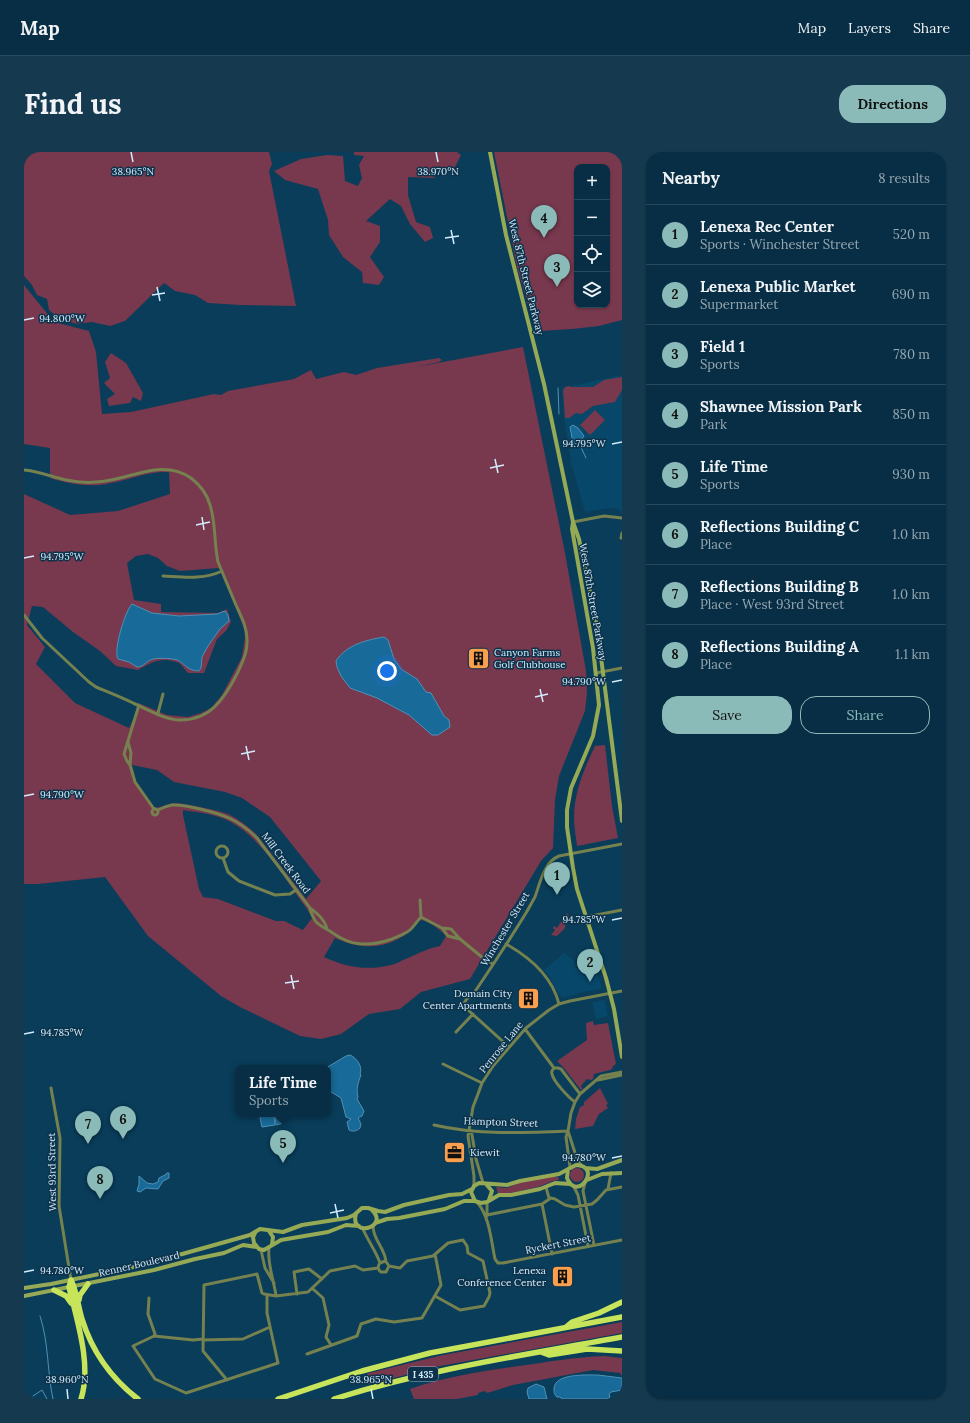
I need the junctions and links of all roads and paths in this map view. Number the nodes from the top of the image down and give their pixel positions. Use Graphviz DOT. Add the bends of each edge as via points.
graph roads {
  1 [pos="490,152"];
  2 [pos="24,470"];
  3 [pos="622,518"];
  4 [pos="573,522"];
  5 [pos="622,533"];
  6 [pos="621,538"];
  7 [pos="222,571"];
  8 [pos="163,576"];
  9 [pos="24,615"];
  10 [pos="622,668"];
  11 [pos="603,671"];
  12 [pos="596,673"];
  13 [pos="163,694"];
  14 [pos="139,705"];
  15 [pos="158,714"];
  16 [pos="128,742"];
  17 [pos="130,765"];
  18 [pos="622,821"];
  19 [pos="622,844"];
  20 [pos="571,854"];
  21 [pos="223,858"];
  22 [pos="296,890"];
  23 [pos="420,900"];
  24 [pos="310,908"];
  25 [pos="622,910"];
  26 [pos="421,917"];
  27 [pos="586,917"];
  28 [pos="442,928"];
  29 [pos="327,929"];
  30 [pos="460,939"];
  31 [pos="506,944"];
  32 [pos="493,964"];
  33 [pos="622,990"];
  34 [pos="610,993"];
  35 [pos="559,1004"];
  36 [pos="473,1014"];
  37 [pos="525,1029"];
  38 [pos="456,1032"];
  39 [pos="509,1047"];
  40 [pos="622,1057"];
  41 [pos="443,1064"];
  42 [pos="554,1068"];
  43 [pos="622,1073"];
  44 [pos="482,1083"];
  45 [pos="51,1088"];
  46 [pos="580,1094"];
  47 [pos="574,1102"];
  48 [pos="434,1125"];
  49 [pos="470,1130"];
  50 [pos="568,1132"];
  51 [pos="622,1160"];
  52 [pos="583,1166"];
  53 [pos="569,1168"];
  54 [pos="611,1173"];
  55 [pos="622,1173"];
  56 [pos="586,1181"];
  57 [pos="484,1183"];
  58 [pos="571,1184"];
  59 [pos="546,1187"];
  60 [pos="622,1187"];
  61 [pos="473,1188"];
  62 [pos="608,1189"];
  63 [pos="550,1198"];
  64 [pos="488,1201"];
  65 [pos="476,1202"];
  66 [pos="542,1204"];
  67 [pos="586,1205"];
  68 [pos="580,1206"];
  69 [pos="370,1209"];
  70 [pos="357,1212"];
  71 [pos="487,1214"];
  72 [pos="487,1222"];
  73 [pos="374,1224"];
  74 [pos="358,1226"];
  75 [pos="363,1228"];
  76 [pos="268,1230"];
  77 [pos="256,1232"];
  78 [pos="622,1240"];
  79 [pos="594,1245"];
  80 [pos="270,1246"];
  81 [pos="588,1246"];
  82 [pos="257,1247"];
  83 [pos="262,1250"];
  84 [pos="435,1254"];
  85 [pos="552,1254"];
  86 [pos="386,1262"];
  87 [pos="380,1263"];
  88 [pos="389,1266"];
  89 [pos="378,1268"];
  90 [pos="322,1279"];
  91 [pos="71,1280"];
  92 [pos="88,1284"];
  93 [pos="274,1284"];
  94 [pos="72,1287"];
  95 [pos="24,1288"];
  96 [pos="312,1288"];
  97 [pos="54,1290"];
  98 [pos="297,1294"];
  99 [pos="267,1295"];
  100 [pos="24,1296"];
  101 [pos="276,1296"];
  102 [pos="435,1296"];
  103 [pos="149,1298"];
  104 [pos="622,1302"];
  105 [pos="76,1306"];
  106 [pos="622,1317"];
  107 [pos="270,1326"];
  108 [pos="565,1328"];
  109 [pos="154,1336"];
  110 [pos="622,1337"];
  111 [pos="203,1340"];
  112 [pos="330,1345"];
  113 [pos="622,1350"];
  114 [pos="541,1352"];
  115 [pos="307,1354"];
  116 [pos="227,1380"];
  117 [pos="81,1399"];
  118 [pos="138,1399"];
  119 [pos="278,1399"];
  120 [pos="334,1399"];
  1 -- 4 [label="main road, West 87th Street Parkway" via="506,235 544,384"];
  2 -- 7 [label="street" via="76,482 106,482 156,469 188,476 204,492 210,505 215,547"];
  3 -- 4 [label="street" via="604,516"];
  4 -- 11 [label="main road, West 87th Street Parkway" via="596,621"];
  4 -- 12 [label="main road, West 87th Street Parkway" via="572,529"];
  5 -- 6 [label="street"];
  7 -- 8 [label="street" via="201,577"];
  7 -- 15 [label="street" via="246,627 247,639 243,661 223,698 206,714 178,720"];
  9 -- 14 [label="street" via="42,638 89,682"];
  10 -- 11 [label="street"];
  11 -- 12 [label="street"];
  11 -- 18 [label="main road, West 87th Street Parkway"];
  12 -- 20 [label="main road, West 87th Street Parkway" via="596,724 576,774 567,810"];
  13 -- 15 [label="street"];
  14 -- 15 [label="street"];
  14 -- 16 [label="street"];
  16 -- 17 [label="street"];
  16 -- 17 [label="street" via="124,754"];
  17 -- 22 [label="street, Mill Creek Road" via="135,782 154,809 154,814 172,805 217,814 235,821 257,838"];
  19 -- 20 [label="street, Winchester Street"];
  20 -- 27 [label="main road, West 87th Street Parkway" via="577,889"];
  20 -- 31 [label="street, Winchester Street" via="554,858 550,863 534,899"];
  21 -- 21 [label="street" via="228,852 222,846 217,848 216,852 217,856"];
  21 -- 22 [label="street" via="228,872 239,881 275,895 290,894"];
  22 -- 24 [label="street, Mill Creek Road"];
  23 -- 26 [label="street"];
  24 -- 29 [label="street, Mill Creek Road" via="319,914"];
  24 -- 29 [label="street, Mill Creek Road" via="313,918"];
  25 -- 27 [label="street"];
  26 -- 28 [label="street"];
  26 -- 29 [label="street, Mill Creek Road" via="407,932 375,944 350,942"];
  27 -- 34 [label="main road, West 87th Street Parkway"];
  28 -- 30 [label="street" via="451,930"];
  28 -- 30 [label="street" via="448,936"];
  30 -- 32 [label="street"];
  31 -- 32 [label="street, Winchester Street"];
  31 -- 35 [label="street" via="533,962 544,974 556,992"];
  32 -- 36 [label="street, Winchester Street" via="476,991 464,1002"];
  33 -- 34 [label="street, Penrose Lane"];
  34 -- 35 [label="street, Penrose Lane"];
  34 -- 40 [label="main road, West 87th Street Parkway"];
  35 -- 37 [label="street, Penrose Lane"];
  36 -- 38 [label="street"];
  36 -- 39 [label="street"];
  37 -- 39 [label="street, Penrose Lane"];
  37 -- 42 [label="street"];
  39 -- 44 [label="street, Penrose Lane"];
  41 -- 44 [label="street"];
  42 -- 46 [label="street" via="561,1070"];
  42 -- 47 [label="street" via="552,1076"];
  43 -- 46 [label="street" via="598,1080"];
  44 -- 49 [label="street, Penrose Lane" via="473,1108"];
  45 -- 91 [label="street, West 93rd Street" via="60,1138 59,1206"];
  46 -- 47 [label="street"];
  47 -- 50 [label="street"];
  48 -- 49 [label="street, Hampton Street"];
  49 -- 50 [label="street, Hampton Street"];
  49 -- 57 [label="street"];
  49 -- 61 [label="street, Penrose Lane" via="468,1144 474,1176"];
  50 -- 52 [label="street" via="577,1159"];
  50 -- 53 [label="street" via="566,1137"];
  51 -- 52 [label="main road" via="597,1169"];
  52 -- 53 [label="main road" via="576,1164"];
  52 -- 56 [label="main road" via="588,1173"];
  53 -- 57 [label="main road" via="557,1175 505,1186"];
  53 -- 58 [label="main road" via="566,1178"];
  54 -- 55 [label="main road"];
  54 -- 56 [label="main road" via="596,1175"];
  54 -- 62 [label="street"];
  56 -- 58 [label="main road" via="579,1186"];
  56 -- 67 [label="street" via="583,1191"];
  57 -- 61 [label="main road" via="479,1183"];
  57 -- 64 [label="main road" via="489,1185 492,1191"];
  58 -- 59 [label="main road" via="555,1182"];
  58 -- 68 [label="street"];
  59 -- 63 [label="street"];
  59 -- 64 [label="main road" via="499,1195"];
  60 -- 62 [label="street"];
  61 -- 65 [label="main road" via="472,1195"];
  61 -- 69 [label="main road" via="462,1194 404,1205 385,1212"];
  62 -- 67 [label="street" via="595,1202"];
  63 -- 66 [label="street"];
  63 -- 68 [label="street" via="568,1206"];
  64 -- 65 [label="main road"];
  64 -- 71 [label="street"];
  65 -- 72 [label="street"];
  65 -- 73 [label="main road" via="464,1201 445,1209 387,1219"];
  66 -- 71 [label="street"];
  66 -- 85 [label="street"];
  67 -- 68 [label="street"];
  67 -- 79 [label="street"];
  68 -- 81 [label="street"];
  69 -- 70 [label="main road" via="364,1208"];
  69 -- 73 [label="main road" via="376,1215"];
  70 -- 74 [label="main road" via="355,1218"];
  70 -- 76 [label="main road" via="348,1218 302,1225 283,1232"];
  71 -- 72 [label="street"];
  72 -- 85 [label="street, Ryckert Street" via="498,1263"];
  73 -- 75 [label="main road"];
  73 -- 86 [label="street" via="375,1239 384,1252"];
  74 -- 75 [label="main road"];
  74 -- 80 [label="main road" via="343,1226 328,1232 281,1240"];
  75 -- 87 [label="street"];
  76 -- 77 [label="main road"];
  76 -- 80 [label="main road" via="273,1237"];
  77 -- 82 [label="main road" via="253,1240"];
  77 -- 91 [label="main road, Renner Boulevard" via="143,1265"];
  78 -- 79 [label="street, Ryckert Street"];
  79 -- 81 [label="street, Ryckert Street"];
  80 -- 83 [label="main road"];
  80 -- 93 [label="street" via="269,1260"];
  81 -- 85 [label="street, Ryckert Street"];
  82 -- 83 [label="main road"];
  82 -- 92 [label="main road, Renner Boulevard" via="243,1245 216,1255"];
  83 -- 93 [label="street" via="265,1268"];
  84 -- 88 [label="street" via="408,1261 400,1268"];
  84 -- 102 [label="street" via="441,1285"];
  84 -- 102 [label="street" via="448,1243 463,1240 468,1253 483,1261 490,1293 484,1306 460,1310"];
  86 -- 87 [label="street"];
  86 -- 88 [label="street"];
  87 -- 89 [label="street"];
  88 -- 89 [label="street" via="384,1272"];
  89 -- 90 [label="street" via="363,1270 355,1266 330,1272"];
  90 -- 96 [label="street"];
  90 -- 98 [label="street" via="309,1269 294,1272"];
  91 -- 94 [label="highway"];
  91 -- 95 [label="main road, Renner Boulevard"];
  92 -- 94 [label="main road, Renner Boulevard"];
  92 -- 105 [label="highway"];
  93 -- 101 [label="street"];
  94 -- 97 [label="main road, Renner Boulevard"];
  94 -- 105 [label="highway"];
  96 -- 98 [label="street" via="308,1292"];
  96 -- 112 [label="street" via="323,1298 328,1325 326,1337"];
  97 -- 100 [label="main road, Renner Boulevard"];
  97 -- 105 [label="highway" via="66,1296"];
  98 -- 101 [label="street"];
  99 -- 101 [label="street"];
  99 -- 107 [label="street"];
  99 -- 111 [label="street" via="262,1293 257,1274 204,1285"];
  102 -- 112 [label="street" via="422,1318 394,1322 376,1319 361,1324 357,1336"];
  103 -- 109 [label="street" via="148,1314"];
  104 -- 108 [label="highway" via="572,1322"];
  105 -- 117 [label="highway" via="85,1367"];
  105 -- 118 [label="highway" via="100,1357 119,1382"];
  106 -- 108 [label="highway, I 435"];
  107 -- 111 [label="street" via="243,1339"];
  107 -- 116 [label="street" via="278,1363"];
  108 -- 119 [label="highway, I 435" via="411,1358 362,1371"];
  109 -- 111 [label="street"];
  109 -- 116 [label="street" via="134,1346 155,1379 186,1393"];
  110 -- 114 [label="highway, I 435"];
  111 -- 116 [label="street" via="203,1351"];
  112 -- 115 [label="street"];
  113 -- 114 [label="highway" via="588,1349 549,1355"];
  114 -- 120 [label="highway, I 435" via="420,1374"];
}
